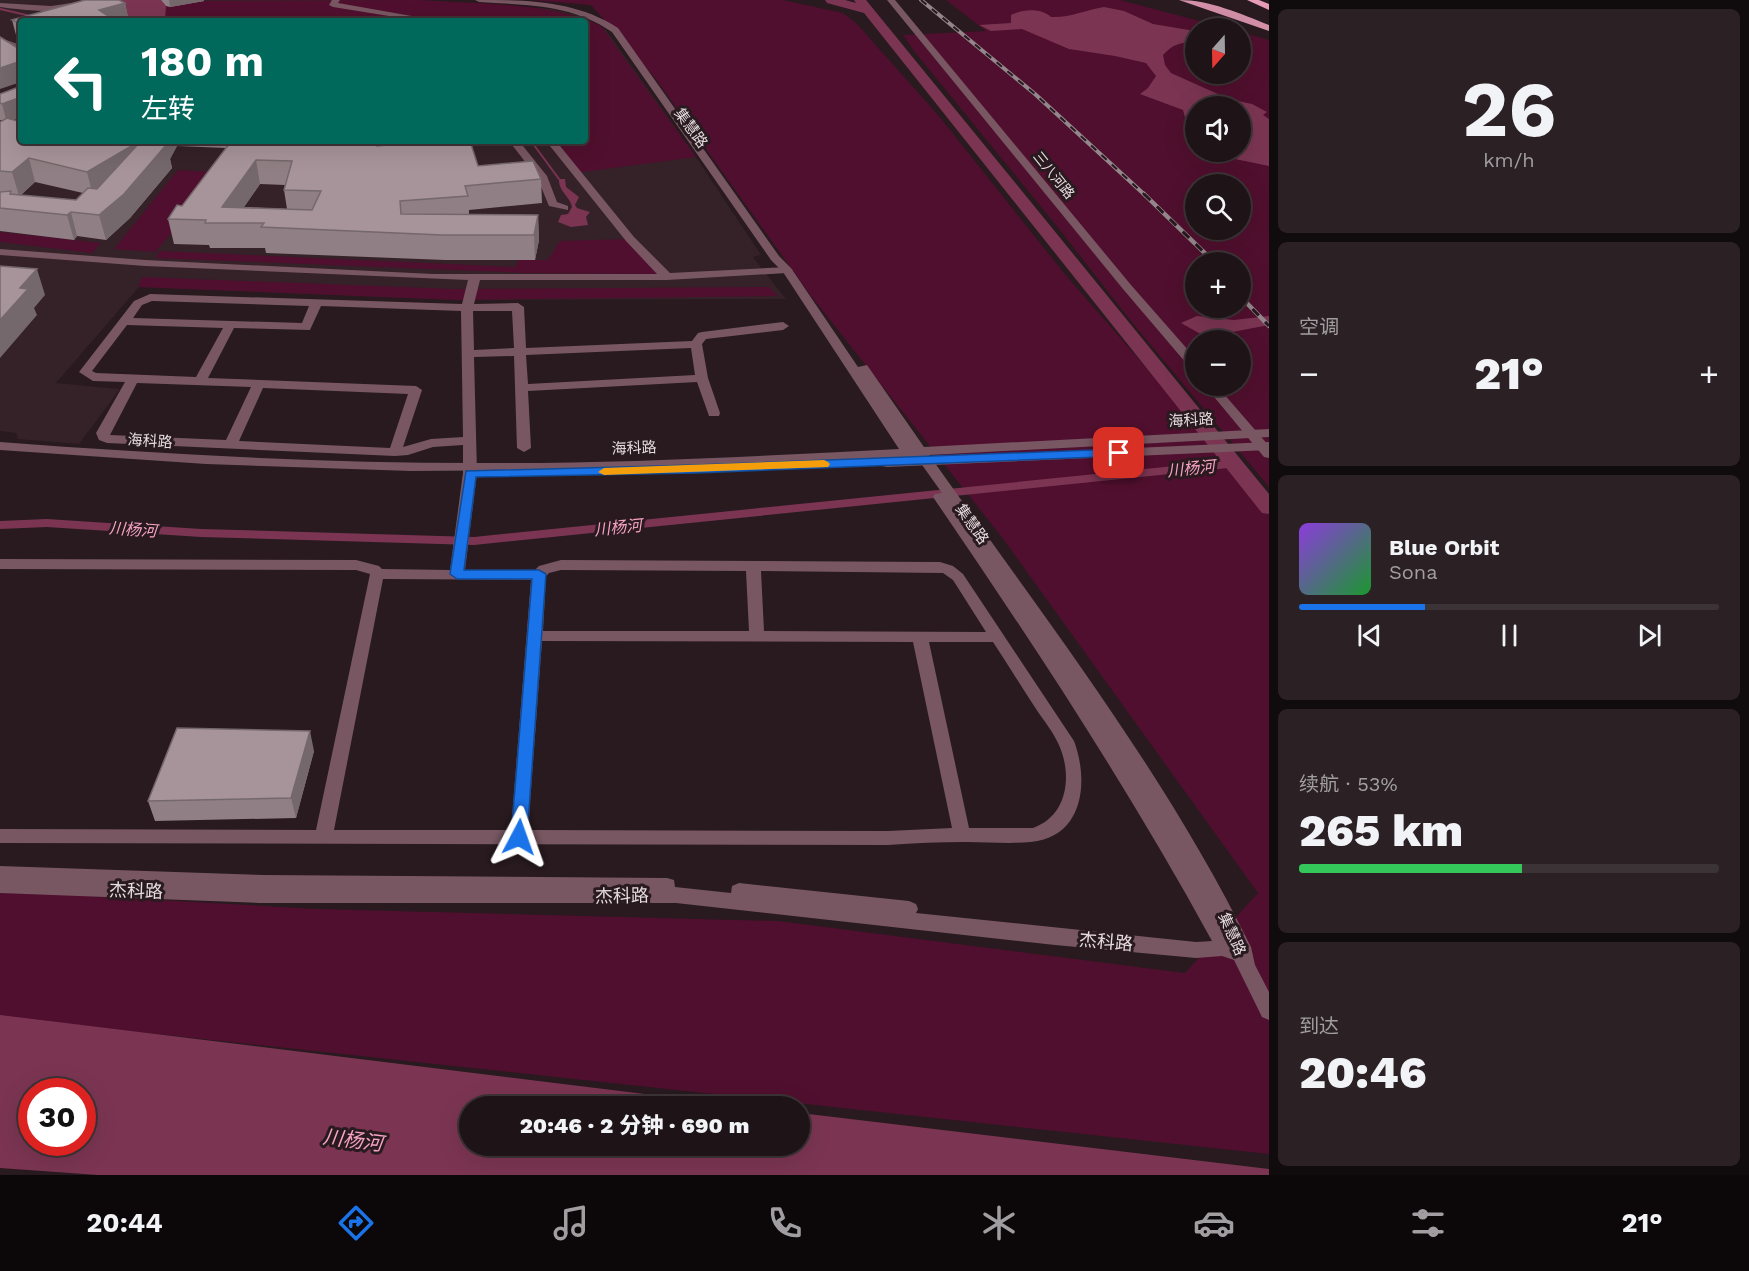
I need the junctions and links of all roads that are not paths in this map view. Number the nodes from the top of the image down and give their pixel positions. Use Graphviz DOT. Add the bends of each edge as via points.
graph roads {
  1 [pos="101,0"];
  2 [pos="336,0"];
  3 [pos="479,0"];
  4 [pos="513,0"];
  5 [pos="891,0"];
  6 [pos="1184,0"];
  7 [pos="1251,0"];
  8 [pos="1262,0"];
  9 [pos="0,5"];
  10 [pos="1269,5"];
  11 [pos="417,18"];
  12 [pos="1269,28"];
  13 [pos="618,29"];
  14 [pos="0,41"];
  15 [pos="18,47"];
  16 [pos="516,144"];
  17 [pos="553,144"];
  18 [pos="564,208"];
  19 [pos="0,252"];
  20 [pos="787,270"];
  21 [pos="475,277"];
  22 [pos="667,277"];
  23 [pos="317,302"];
  24 [pos="467,308"];
  25 [pos="124,321"];
  26 [pos="230,325"];
  27 [pos="783,326"];
  28 [pos="696,344"];
  29 [pos="520,352"];
  30 [pos="468,354"];
  31 [pos="1185,354"];
  32 [pos="702,378"];
  33 [pos="133,379"];
  34 [pos="200,381"];
  35 [pos="259,383"];
  36 [pos="522,388"];
  37 [pos="1219,396"];
  38 [pos="714,413"];
  39 [pos="1269,433"];
  40 [pos="470,441"];
  41 [pos="1259,443"];
  42 [pos="230,445"];
  43 [pos="0,446"];
  44 [pos="524,448"];
  45 [pos="0,452"];
  46 [pos="395,452"];
  47 [pos="918,457"];
  48 [pos="470,470"];
  49 [pos="0,564"];
  50 [pos="753,566"];
  51 [pos="458,567"];
  52 [pos="377,574"];
  53 [pos="539,574"];
  54 [pos="535,636"];
  55 [pos="757,636"];
  56 [pos="920,637"];
  57 [pos="998,637"];
  58 [pos="962,835"];
  59 [pos="0,836"];
  60 [pos="324,836"];
  61 [pos="519,837"];
  62 [pos="0,873"];
  63 [pos="0,886"];
  64 [pos="1234,948"];
  65 [pos="1269,1011"];
  1 -- 9 [label="street" via="75,8"];
  2 -- 11 [label="street" via="333,5"];
  3 -- 13 [label="street" via="566,8"];
  4 -- 13 [label="street" via="589,10"];
  5 -- 31 [label="street, 三八河路"];
  6 -- 12 [label="main road"];
  7 -- 10 [label="highway"];
  8 -- 10 [label="highway"];
  13 -- 20 [label="street, 集慧路"];
  13 -- 47 [label="street, 集慧路"];
  14 -- 15 [label="street"];
  16 -- 18 [label="street" via="542,176 553,204"];
  17 -- 22 [label="street" via="630,239"];
  19 -- 21 [label="street" via="145,263"];
  20 -- 22 [label="street"];
  20 -- 47 [label="street, 集慧路"];
  21 -- 22 [label="street"];
  21 -- 24 [label="street"];
  23 -- 24 [label="street"];
  23 -- 25 [label="street" via="150,297 138,303"];
  23 -- 26 [label="street" via="306,327"];
  24 -- 29 [label="street" via="518,307"];
  24 -- 30 [label="street"];
  25 -- 26 [label="street"];
  25 -- 33 [label="street" via="85,372 93,377"];
  26 -- 34 [label="street"];
  27 -- 28 [label="street" via="702,336"];
  28 -- 29 [label="street"];
  28 -- 32 [label="street"];
  29 -- 30 [label="street"];
  29 -- 36 [label="street"];
  30 -- 40 [label="street"];
  32 -- 36 [label="street"];
  32 -- 38 [label="street"];
  33 -- 34 [label="street"];
  33 -- 42 [label="street" via="104,437"];
  34 -- 35 [label="street"];
  35 -- 42 [label="street"];
  35 -- 46 [label="street" via="416,390"];
  36 -- 44 [label="street"];
  37 -- 41 [label="street"];
  39 -- 41 [label="street, 海科路"];
  40 -- 46 [label="street" via="425,443"];
  40 -- 48 [label="street"];
  41 -- 47 [label="street, 海科路" via="1162,451"];
  41 -- 47 [label="street, 海科路" via="1178,437"];
  42 -- 46 [label="street"];
  43 -- 48 [label="street, 海科路" via="233,462"];
  45 -- 48 [label="street, 海科路" via="242,469"];
  47 -- 48 [label="street, 海科路"];
  47 -- 64 [label="street, 集慧路" via="1077,696"];
  48 -- 51 [label="street"];
  49 -- 52 [label="street" via="356,565 374,569"];
  50 -- 53 [label="street" via="561,565"];
  50 -- 55 [label="street"];
  50 -- 57 [label="street" via="948,569 958,577"];
  51 -- 52 [label="street"];
  51 -- 53 [label="street"];
  52 -- 60 [label="street"];
  53 -- 54 [label="street"];
  54 -- 55 [label="street"];
  54 -- 61 [label="street"];
  55 -- 56 [label="street"];
  56 -- 57 [label="street"];
  56 -- 58 [label="street"];
  57 -- 58 [label="street" via="1066,741 1074,764 1076,789 1065,814 1040,834"];
  58 -- 61 [label="street"];
  59 -- 60 [label="street"];
  60 -- 61 [label="street"];
  62 -- 64 [label="street, 杰科路" via="263,882 672,885 792,895"];
  63 -- 64 [label="street, 杰科路" via="260,895 676,895 1055,938 1196,950"];
  64 -- 65 [label="street, 集慧路"];
}
